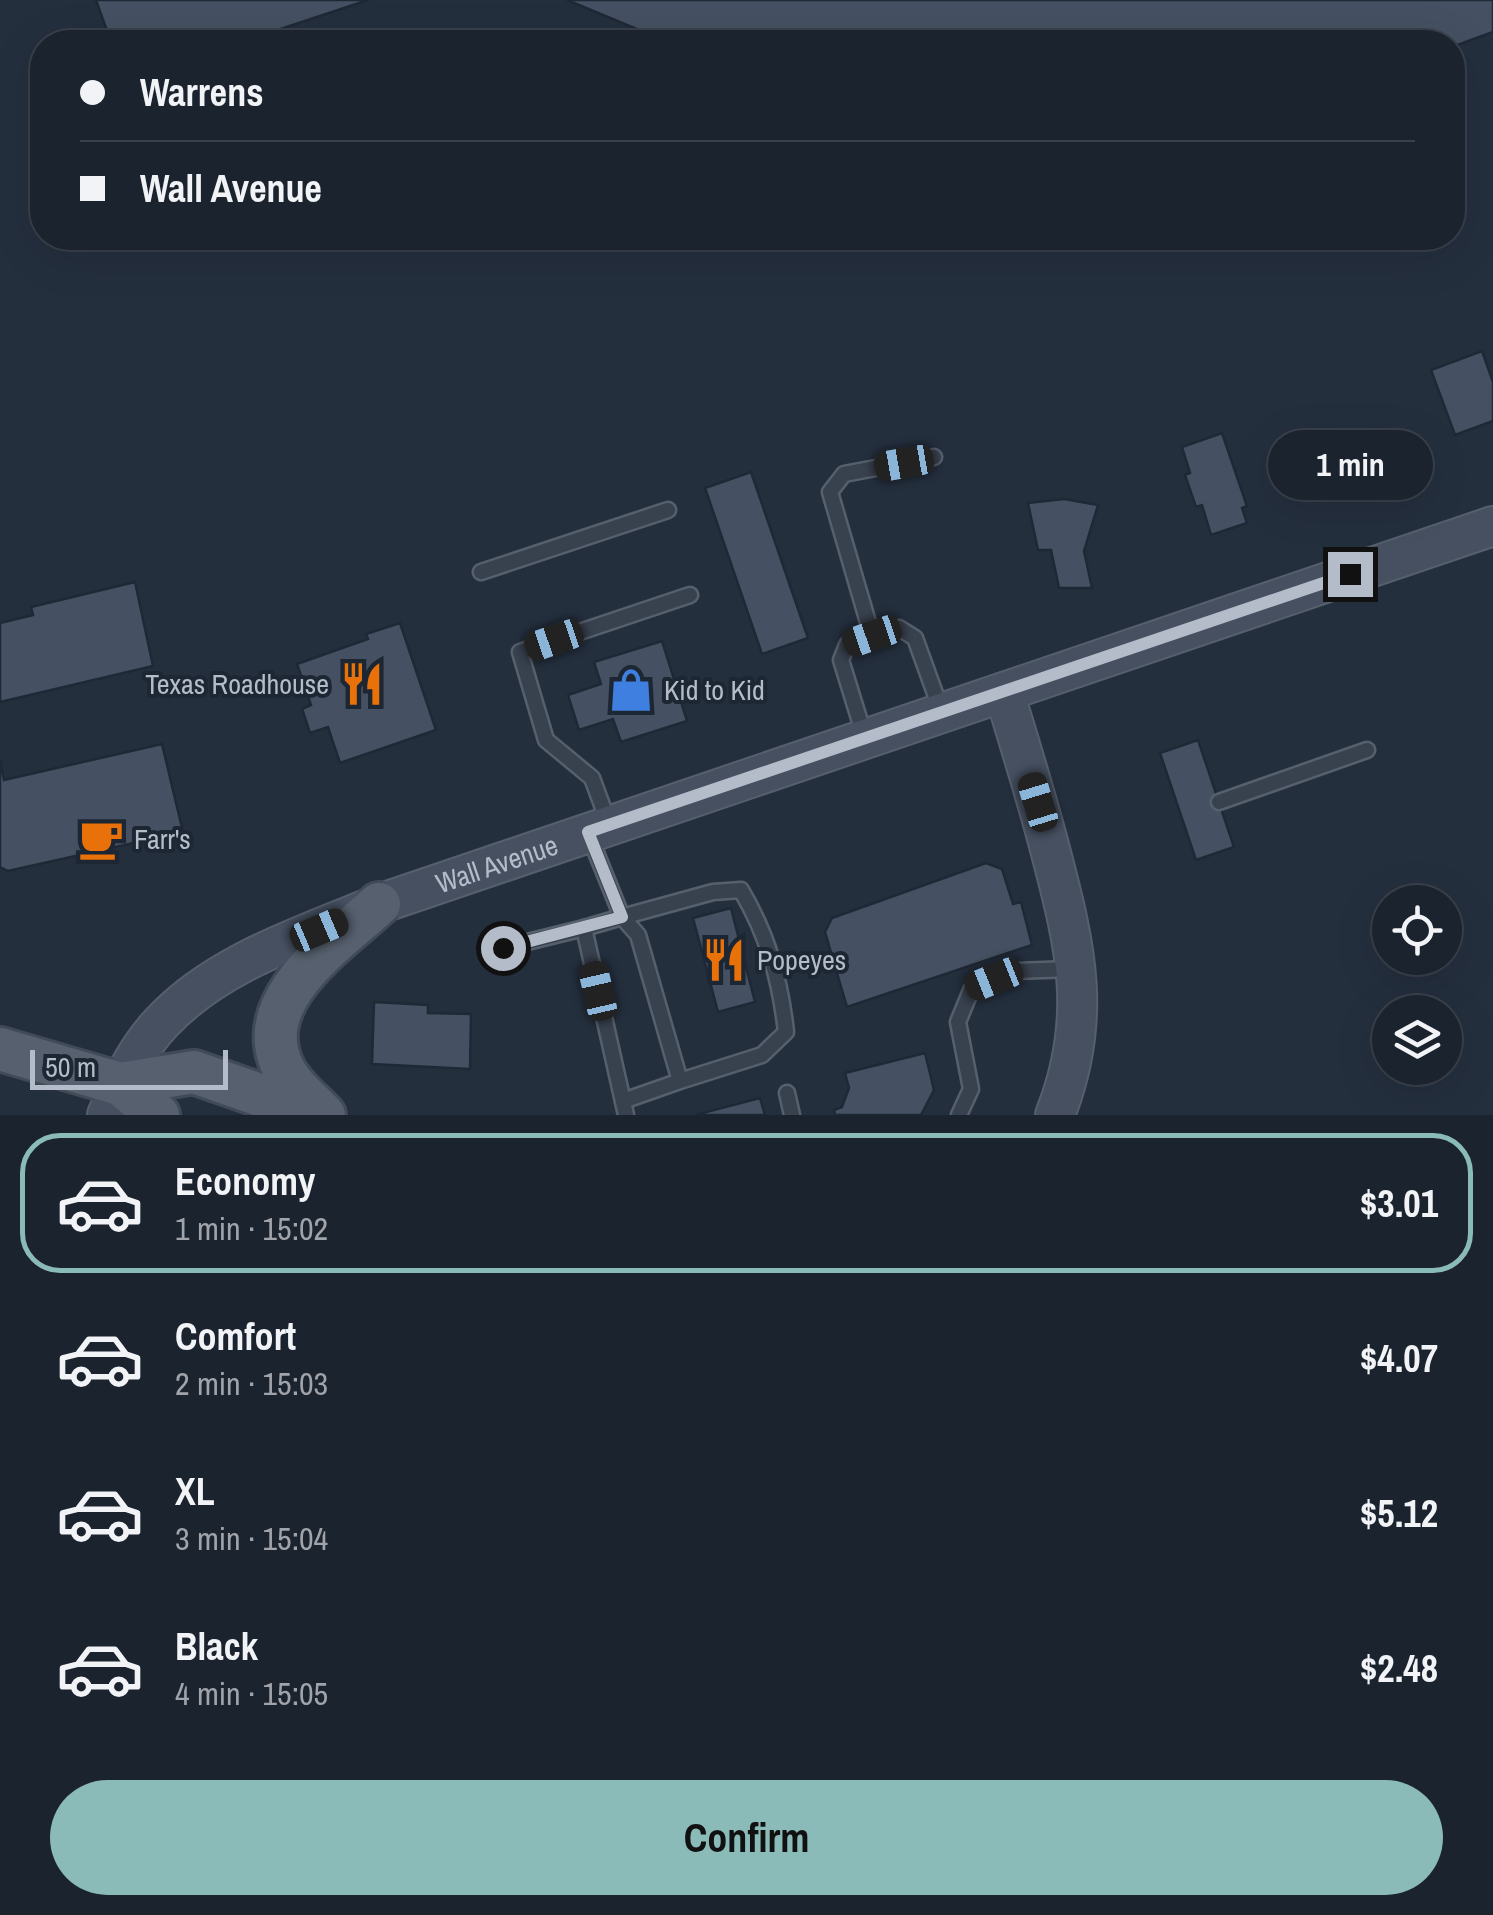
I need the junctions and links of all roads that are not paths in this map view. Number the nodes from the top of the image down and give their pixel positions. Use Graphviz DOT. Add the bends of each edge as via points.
graph roads {
  1 [pos="934,457"];
  2 [pos="668,510"];
  3 [pos="1493,526"];
  4 [pos="481,572"];
  5 [pos="690,594"];
  6 [pos="872,636"];
  7 [pos="1004,692"];
  8 [pos="942,712"];
  9 [pos="866,738"];
  10 [pos="1366,750"];
  11 [pos="1218,802"];
  12 [pos="599,829"];
  13 [pos="379,904"];
  14 [pos="622,917"];
  15 [pos="584,928"];
  16 [pos="503,948"];
  17 [pos="1077,969"];
  18 [pos="0,1049"];
  19 [pos="680,1081"];
  20 [pos="786,1094"];
  21 [pos="113,1100"];
  22 [pos="624,1108"];
  23 [pos="158,1115"];
  24 [pos="317,1115"];
  25 [pos="324,1115"];
  26 [pos="792,1115"];
  27 [pos="959,1115"];
  28 [pos="1055,1115"];
  1 -- 6 [label="lane" via="844,474 830,492"];
  2 -- 4 [label="lane"];
  3 -- 7 [label="main road, Wall Avenue"];
  5 -- 12 [label="lane" via="520,652 546,740 592,778"];
  6 -- 8 [label="lane" via="900,628 916,638"];
  6 -- 9 [label="lane" via="846,645 841,660"];
  7 -- 8 [label="main road, Wall Avenue"];
  7 -- 17 [label="main road" via="1064,900"];
  8 -- 9 [label="main road, Wall Avenue"];
  9 -- 12 [label="main road, Wall Avenue"];
  10 -- 11 [label="lane"];
  12 -- 13 [label="main road, Wall Avenue"];
  12 -- 14 [label="lane"];
  13 -- 21 [label="main road, Wall Avenue" via="258,956 182,1003 143,1045"];
  13 -- 25 [label="main road" via="308,970 276,1024 282,1066"];
  14 -- 15 [label="lane"];
  14 -- 19 [label="lane" via="638,935"];
  14 -- 19 [label="lane" via="742,890 761,924 780,981 786,1032 762,1055"];
  15 -- 16 [label="lane"];
  15 -- 22 [label="lane"];
  17 -- 27 [label="lane" via="1014,971 972,988 958,1022 971,1089"];
  17 -- 28 [label="main road" via="1075,1038"];
  18 -- 21 [label="main road" via="72,1072"];
  19 -- 22 [label="lane"];
  20 -- 26 [label="lane"];
  21 -- 23 [label="main road"];
  21 -- 24 [label="main road" via="194,1072"];
}
